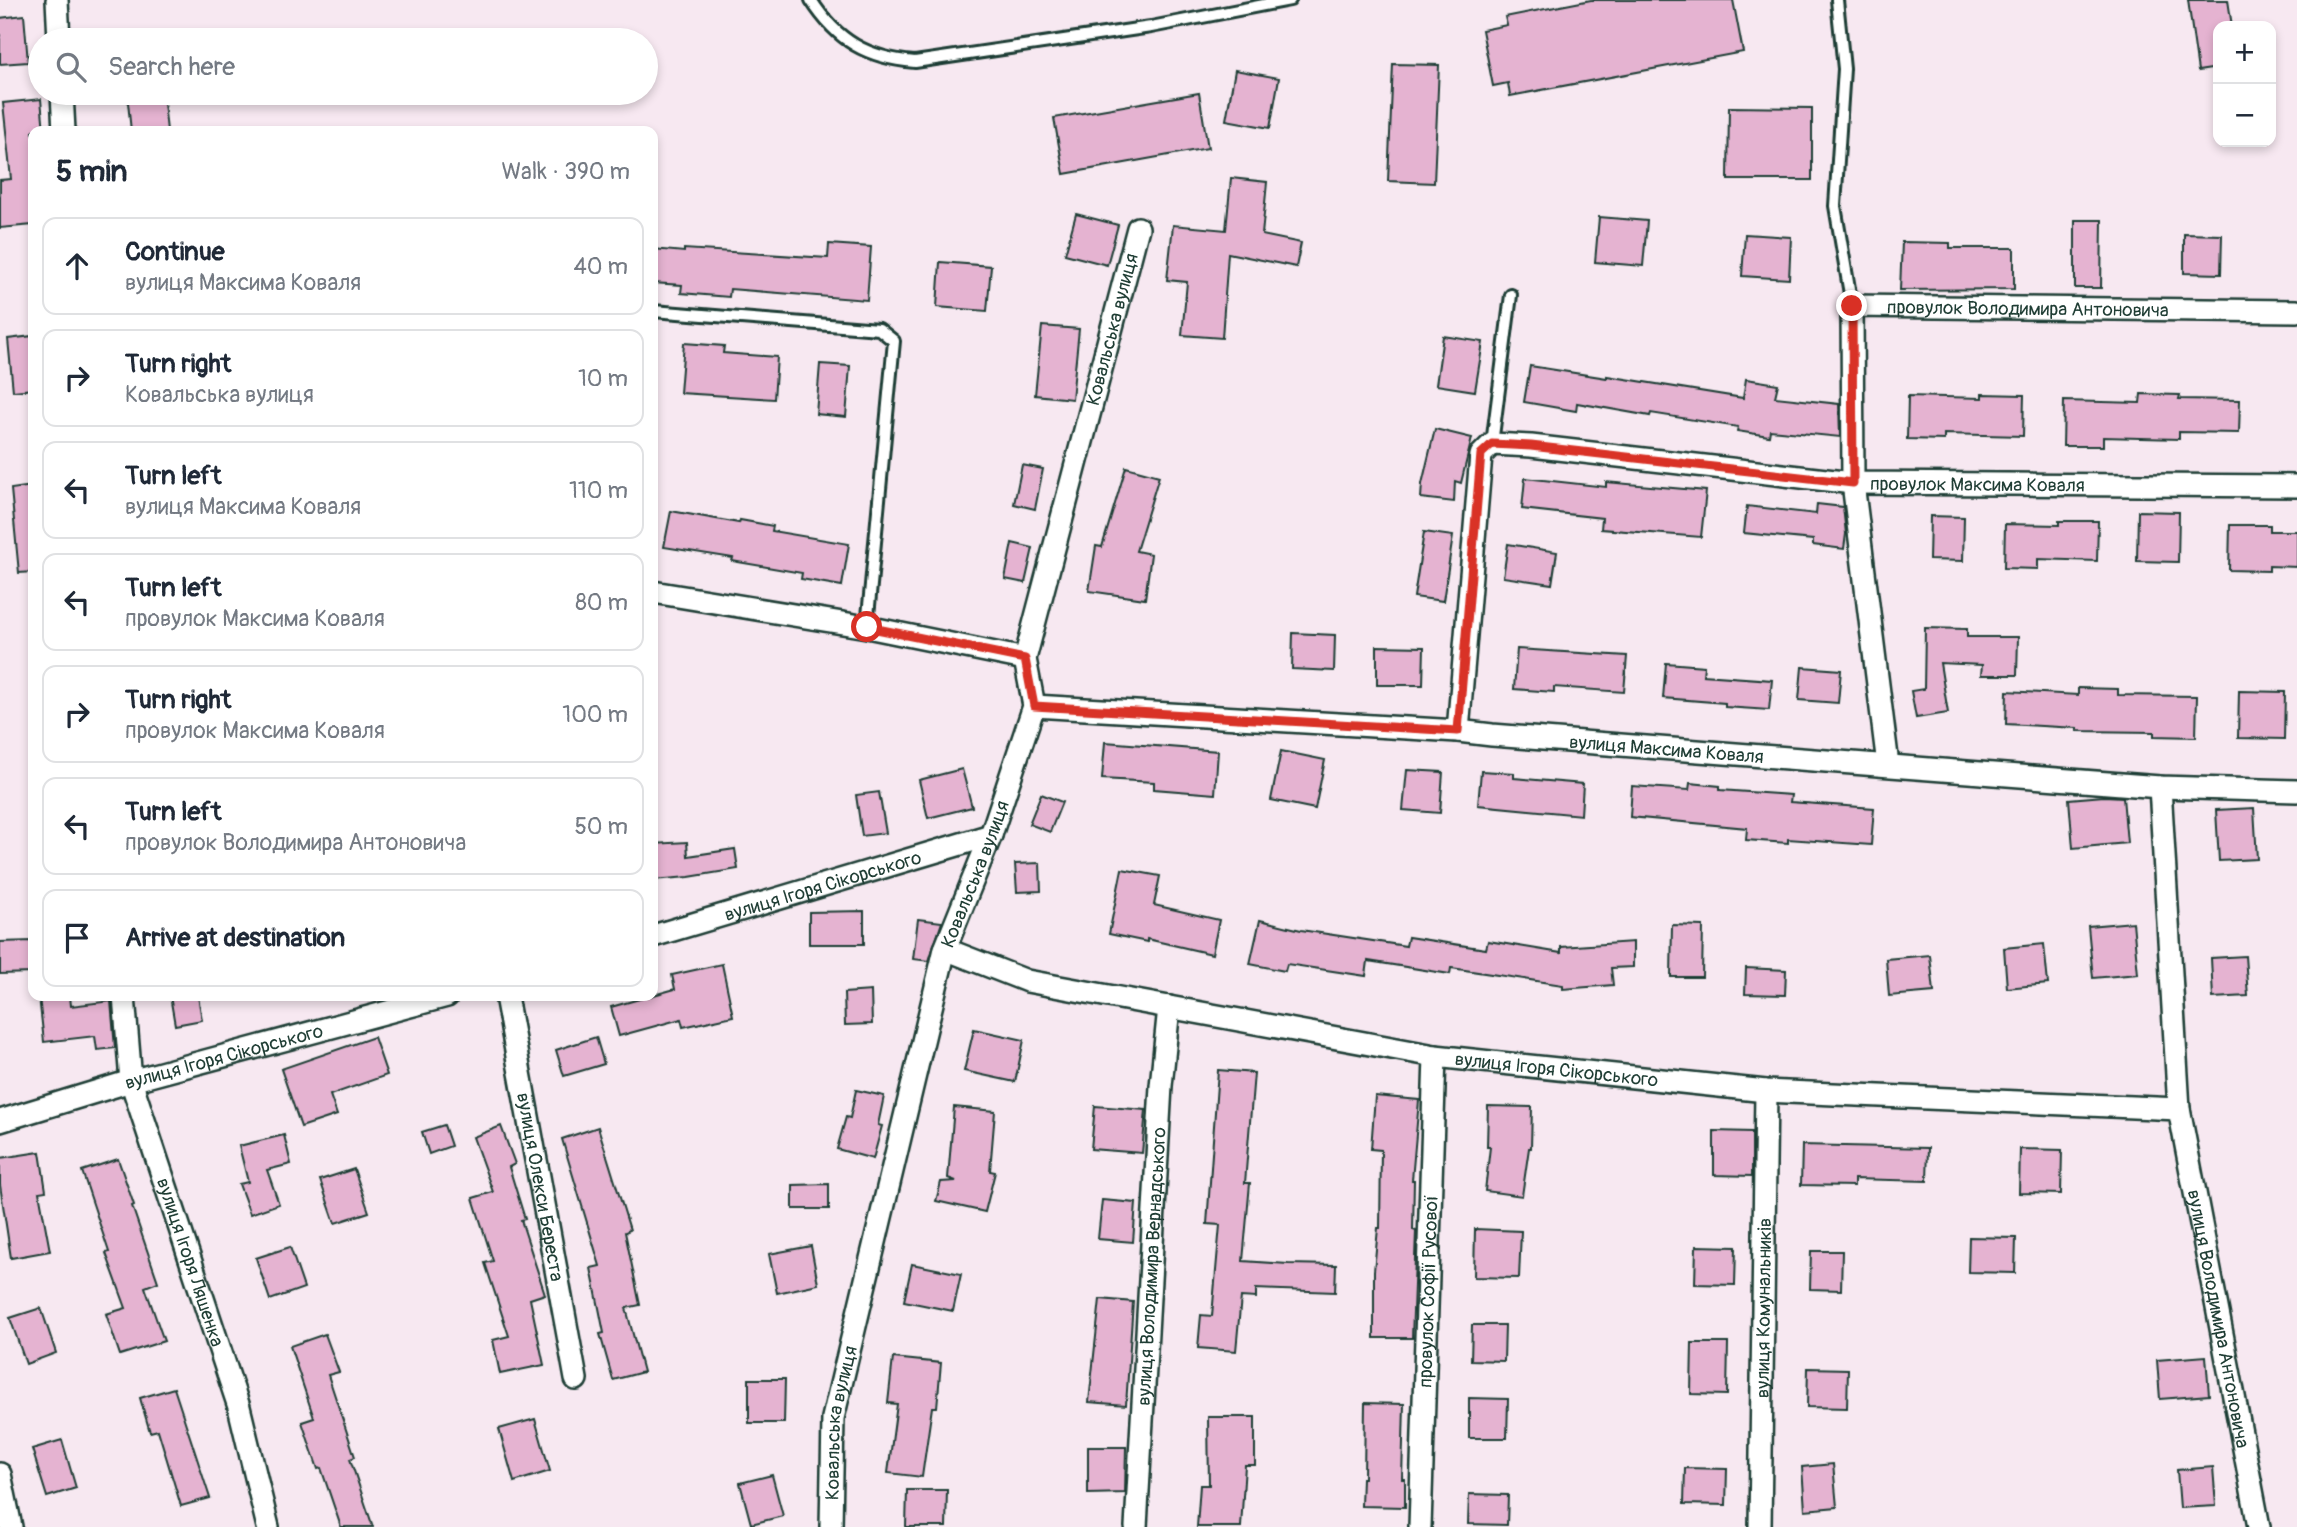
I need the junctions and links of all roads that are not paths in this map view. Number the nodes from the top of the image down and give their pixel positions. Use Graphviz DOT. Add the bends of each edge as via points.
graph roads {
  1 [pos="57,0"];
  2 [pos="810,0"];
  3 [pos="1290,0"];
  4 [pos="1837,0"];
  5 [pos="59,28"];
  6 [pos="63,105"];
  7 [pos="64,126"];
  8 [pos="1138,228"];
  9 [pos="1511,295"];
  10 [pos="1852,306"];
  11 [pos="658,311"];
  12 [pos="2297,311"];
  13 [pos="1492,444"];
  14 [pos="1853,483"];
  15 [pos="2297,486"];
  16 [pos="658,593"];
  17 [pos="867,627"];
  18 [pos="1025,659"];
  19 [pos="1034,706"];
  20 [pos="1458,731"];
  21 [pos="1888,765"];
  22 [pos="2160,788"];
  23 [pos="2297,791"];
  24 [pos="991,835"];
  25 [pos="658,935"];
  26 [pos="945,949"];
  27 [pos="124,1001"];
  28 [pos="428,1001"];
  29 [pos="507,1001"];
  30 [pos="1169,1007"];
  31 [pos="1434,1056"];
  32 [pos="131,1081"];
  33 [pos="1766,1091"];
  34 [pos="2179,1109"];
  35 [pos="0,1121"];
  36 [pos="576,1379"];
  37 [pos="0,1474"];
  38 [pos="11,1527"];
  39 [pos="268,1527"];
  40 [pos="831,1527"];
  41 [pos="1136,1527"];
  42 [pos="1420,1527"];
  43 [pos="1760,1527"];
  44 [pos="2259,1527"];
  1 -- 5 [label="street"];
  2 -- 3 [label="lane" via="822,18 854,45 883,57 915,62 1152,27"];
  4 -- 10 [label="lane" via="1844,69 1835,206"];
  6 -- 7 [label="street"];
  8 -- 18 [label="street, Ковальська вулиця"];
  9 -- 13 [label="lane"];
  10 -- 12 [label="street, провулок Володимира Антоновича"];
  10 -- 14 [label="street"];
  11 -- 17 [label="lane" via="879,329 894,341"];
  13 -- 14 [label="street, провулок Максима Коваля"];
  13 -- 20 [label="street" via="1481,454"];
  14 -- 15 [label="street, провулок Максима Коваля"];
  14 -- 21 [label="street"];
  16 -- 17 [label="street"];
  17 -- 18 [label="street"];
  18 -- 19 [label="street, Ковальська вулиця"];
  19 -- 20 [label="street, вулиця Максима Коваля"];
  19 -- 24 [label="street, Ковальська вулиця"];
  20 -- 21 [label="street, вулиця Максима Коваля"];
  21 -- 22 [label="street, вулиця Максима Коваля"];
  22 -- 23 [label="street, вулиця Максима Коваля"];
  22 -- 34 [label="street, вулиця Володимира Антоновича"];
  24 -- 25 [label="street, вулиця Ігоря Сікорського"];
  24 -- 26 [label="street, Ковальська вулиця"];
  26 -- 30 [label="street, вулиця Ігоря Сікорського" via="1027,981"];
  26 -- 40 [label="street, Ковальська вулиця" via="833,1418"];
  27 -- 32 [label="street, вулиця Ігоря Ляшенка"];
  28 -- 32 [label="street, вулиця Ігоря Сікорського"];
  29 -- 36 [label="street, вулиця Олекси Береста"];
  30 -- 31 [label="street, вулиця Ігоря Сікорського"];
  30 -- 41 [label="street, вулиця Володимира Вернадського"];
  31 -- 33 [label="street, вулиця Ігоря Сікорського"];
  31 -- 42 [label="street, провулок Софії Русової"];
  32 -- 35 [label="street, вулиця Ігоря Сікорського"];
  32 -- 39 [label="street, вулиця Ігоря Ляшенка" via="239,1407"];
  33 -- 34 [label="street, вулиця Ігоря Сікорського"];
  33 -- 43 [label="street, вулиця Комунальників"];
  34 -- 44 [label="street, вулиця Володимира Антоновича"];
  37 -- 38 [label="street"];
}
